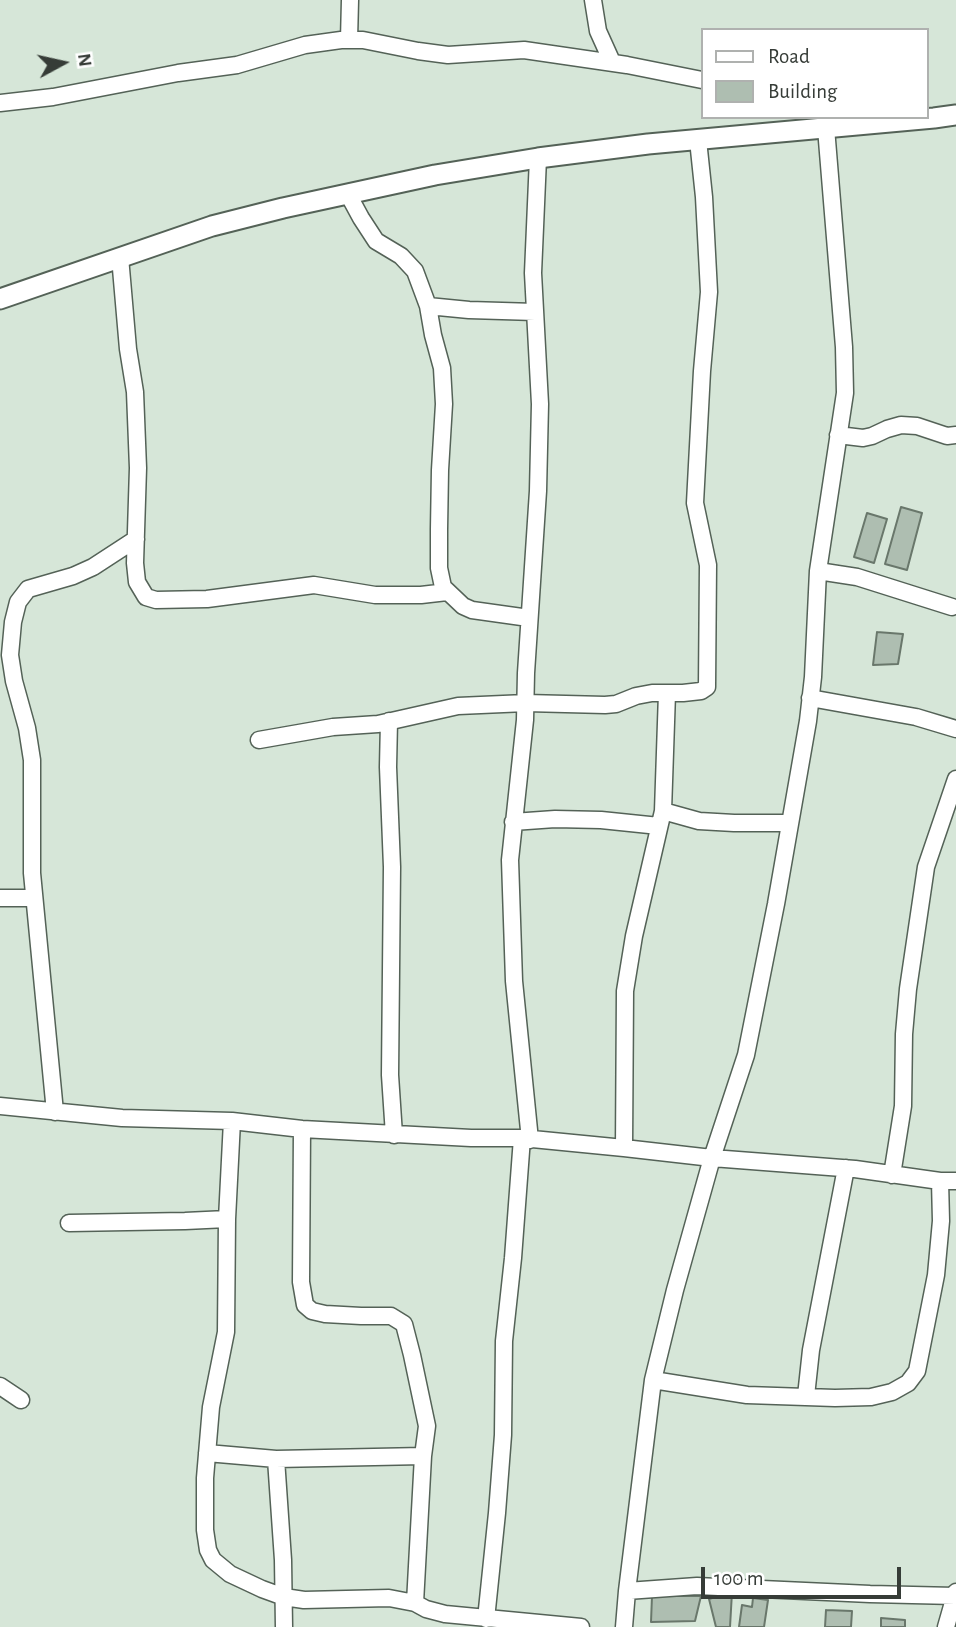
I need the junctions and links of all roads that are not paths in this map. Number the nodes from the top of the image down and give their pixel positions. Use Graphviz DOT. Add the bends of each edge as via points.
graph roads {
  1 [pos="350,0"];
  2 [pos="593,0"];
  3 [pos="349,40"];
  4 [pos="612,62"];
  5 [pos="701,80"];
  6 [pos="0,103"];
  7 [pos="956,115"];
  8 [pos="928,117"];
  9 [pos="898,119"];
  10 [pos="811,125"];
  11 [pos="698,140"];
  12 [pos="538,158"];
  13 [pos="348,194"];
  14 [pos="120,257"];
  15 [pos="0,299"];
  16 [pos="428,306"];
  17 [pos="535,312"];
  18 [pos="838,435"];
  19 [pos="956,435"];
  20 [pos="136,539"];
  21 [pos="818,571"];
  22 [pos="447,592"];
  23 [pos="952,607"];
  24 [pos="529,618"];
  25 [pos="667,693"];
  26 [pos="810,698"];
  27 [pos="526,703"];
  28 [pos="389,721"];
  29 [pos="956,729"];
  30 [pos="259,740"];
  31 [pos="956,779"];
  32 [pos="661,818"];
  33 [pos="513,822"];
  34 [pos="790,823"];
  35 [pos="0,898"];
  36 [pos="34,898"];
  37 [pos="0,1106"];
  38 [pos="55,1112"];
  39 [pos="232,1121"];
  40 [pos="302,1129"];
  41 [pos="394,1135"];
  42 [pos="526,1139"];
  43 [pos="624,1147"];
  44 [pos="712,1158"];
  45 [pos="846,1168"];
  46 [pos="892,1175"];
  47 [pos="948,1181"];
  48 [pos="227,1219"];
  49 [pos="69,1223"];
  50 [pos="653,1380"];
  51 [pos="0,1386"];
  52 [pos="806,1396"];
  53 [pos="21,1401"];
  54 [pos="207,1453"];
  55 [pos="423,1456"];
  56 [pos="276,1459"];
  57 [pos="626,1591"];
  58 [pos="955,1594"];
  59 [pos="284,1597"];
  60 [pos="415,1603"];
  61 [pos="486,1619"];
  62 [pos="284,1627"];
  63 [pos="581,1627"];
  64 [pos="624,1627"];
  65 [pos="946,1627"];
  1 -- 3 [label="street"];
  2 -- 4 [label="street" via="598,31"];
  3 -- 4 [label="street" via="448,55 524,50"];
  3 -- 6 [label="street" via="305,46 237,65"];
  4 -- 5 [label="street"];
  7 -- 8 [label="street"];
  9 -- 10 [label="street"];
  10 -- 11 [label="street"];
  10 -- 18 [label="street" via="844,347 845,393"];
  11 -- 12 [label="street"];
  11 -- 25 [label="street" via="709,292 695,503 708,565 708,680 701,691"];
  12 -- 13 [label="street"];
  12 -- 17 [label="street"];
  13 -- 14 [label="street" via="212,226"];
  13 -- 16 [label="street" via="376,241 415,271"];
  14 -- 15 [label="street"];
  14 -- 20 [label="street" via="135,392"];
  16 -- 17 [label="street"];
  16 -- 22 [label="street" via="442,368 439,568"];
  17 -- 24 [label="street" via="540,404"];
  18 -- 19 [label="street" via="863,438 901,425"];
  18 -- 21 [label="street"];
  20 -- 22 [label="street" via="137,582 146,597 156,600 207,599 314,585 375,595"];
  20 -- 36 [label="street" via="93,567 29,589 18,602 10,655 32,760"];
  21 -- 23 [label="street" via="857,577"];
  21 -- 26 [label="street"];
  22 -- 24 [label="street" via="472,610"];
  24 -- 27 [label="street"];
  25 -- 27 [label="street" via="605,705"];
  25 -- 32 [label="street"];
  26 -- 29 [label="street"];
  26 -- 34 [label="street"];
  27 -- 28 [label="street" via="458,706"];
  27 -- 33 [label="street"];
  28 -- 30 [label="street"];
  28 -- 41 [label="street"];
  31 -- 46 [label="street" via="926,867 908,989 904,1106"];
  32 -- 33 [label="street"];
  32 -- 34 [label="street"];
  32 -- 43 [label="street" via="625,991"];
  33 -- 42 [label="street" via="514,981"];
  34 -- 44 [label="street" via="746,1055"];
  35 -- 36 [label="street"];
  36 -- 38 [label="street"];
  37 -- 38 [label="street"];
  38 -- 39 [label="street"];
  39 -- 40 [label="street"];
  39 -- 48 [label="street"];
  40 -- 41 [label="street"];
  40 -- 55 [label="street" via="301,1282 305,1305 325,1314 391,1316 404,1324 426,1426"];
  41 -- 42 [label="street"];
  42 -- 43 [label="street"];
  42 -- 61 [label="street" via="504,1341 503,1435"];
  43 -- 44 [label="street"];
  44 -- 45 [label="street"];
  44 -- 50 [label="street"];
  45 -- 46 [label="street"];
  45 -- 52 [label="street"];
  46 -- 47 [label="street"];
  47 -- 52 [label="street" via="917,1371 892,1392"];
  48 -- 49 [label="street"];
  48 -- 54 [label="street" via="226,1332"];
  50 -- 52 [label="street" via="747,1395"];
  50 -- 57 [label="street"];
  51 -- 53 [label="street"];
  54 -- 56 [label="street"];
  54 -- 59 [label="street" via="205,1530 213,1560 230,1574"];
  55 -- 56 [label="street"];
  55 -- 60 [label="street"];
  56 -- 59 [label="street"];
  57 -- 58 [label="street" via="696,1586"];
  57 -- 64 [label="street"];
  58 -- 65 [label="street"];
  59 -- 60 [label="street" via="389,1598"];
  59 -- 62 [label="street"];
  60 -- 61 [label="street" via="445,1614"];
  61 -- 63 [label="street"];
}
